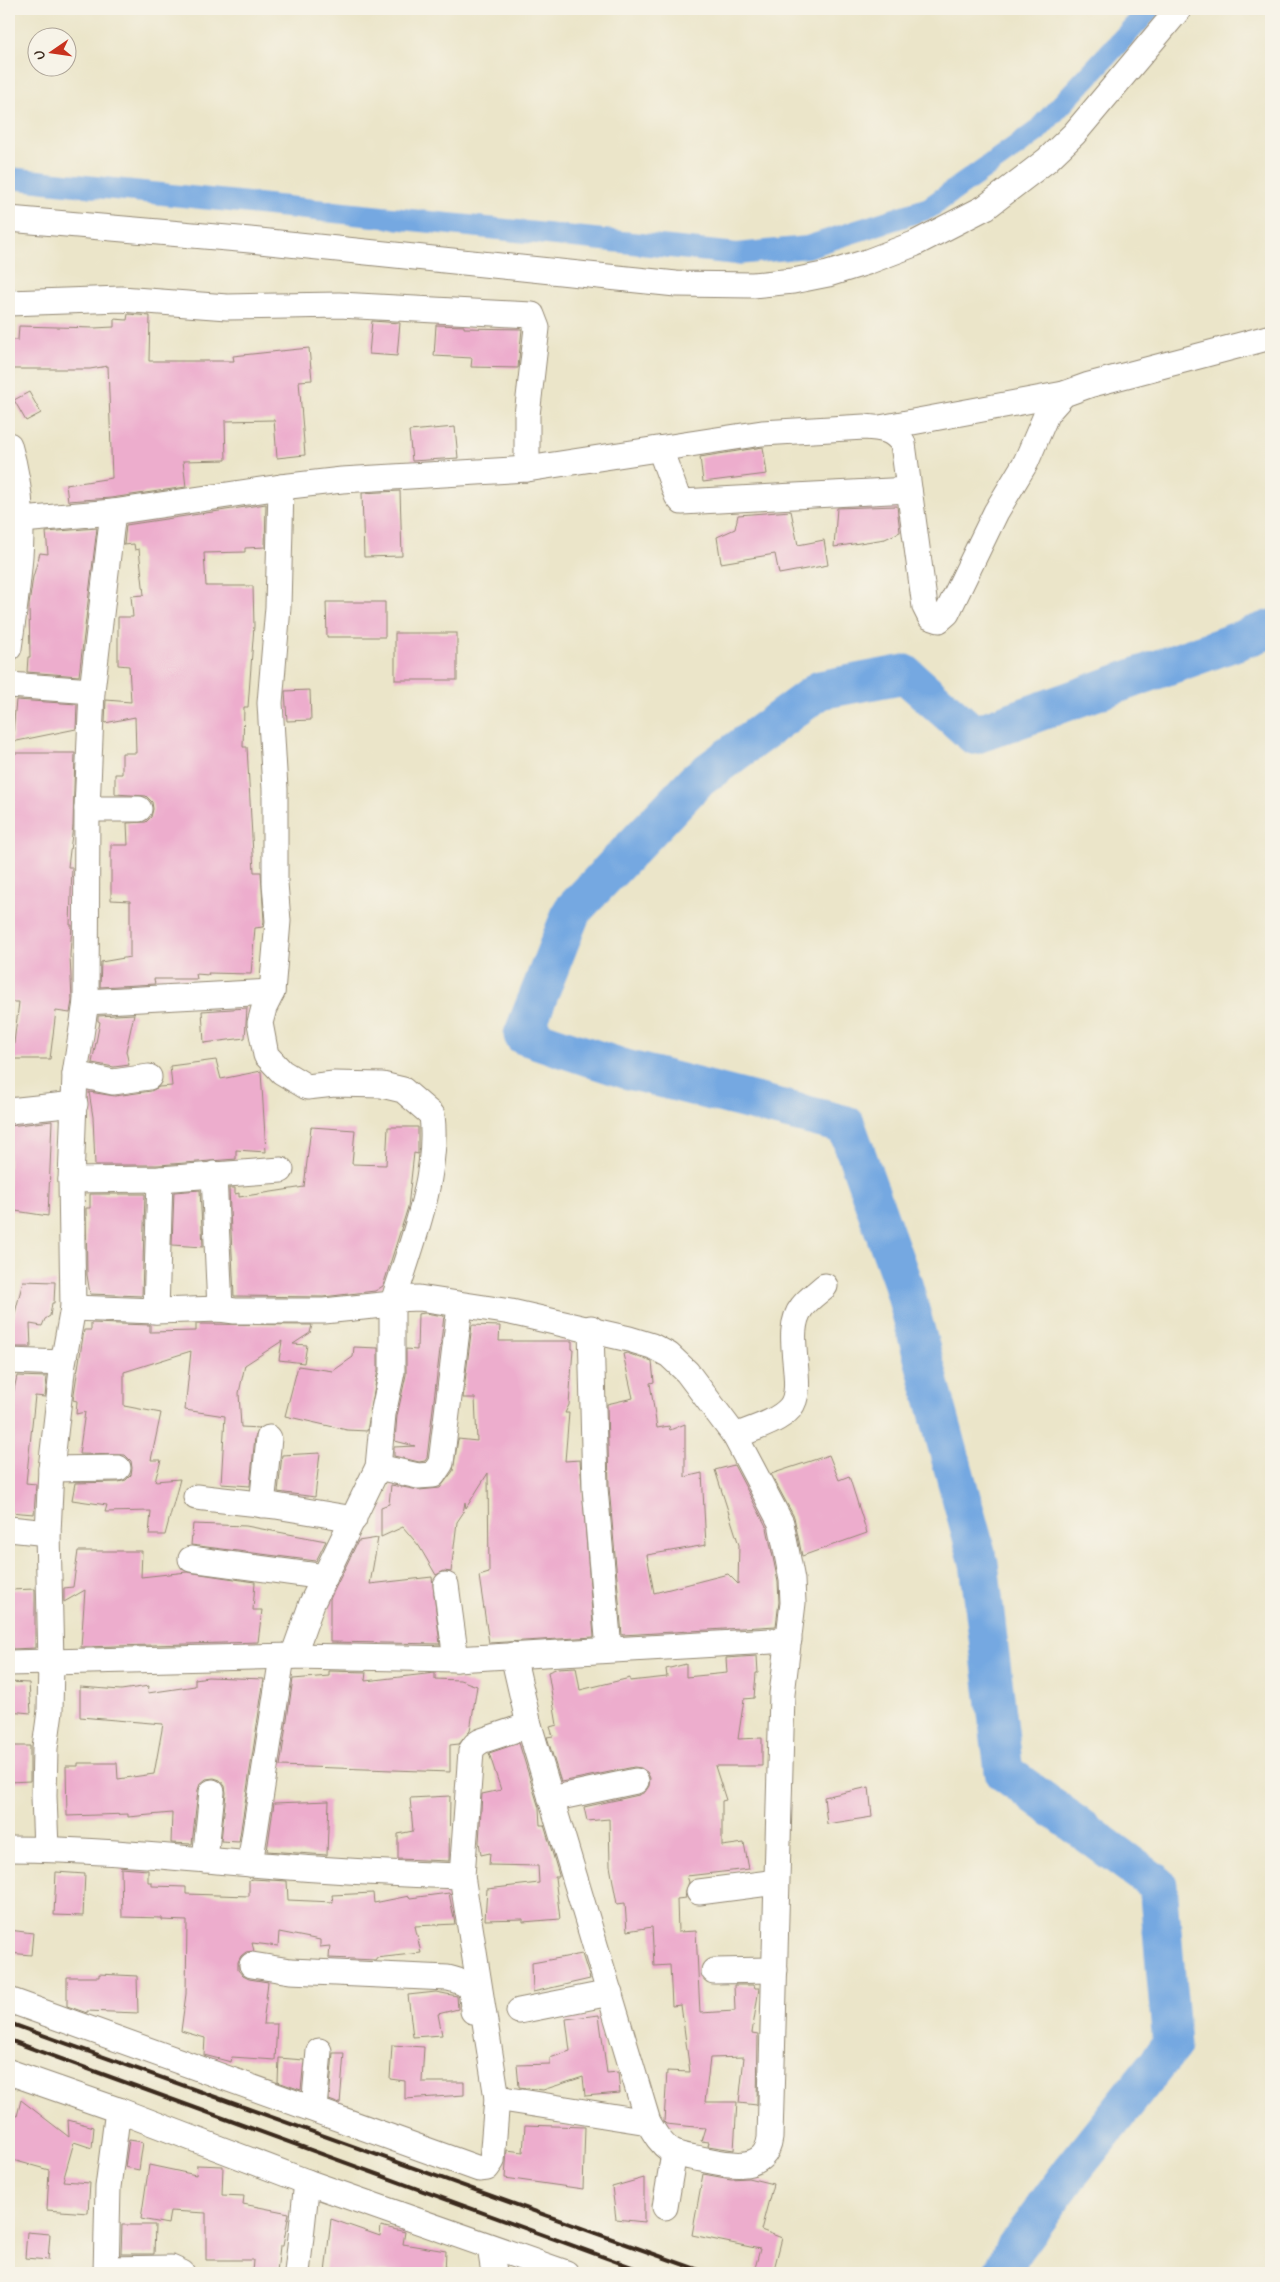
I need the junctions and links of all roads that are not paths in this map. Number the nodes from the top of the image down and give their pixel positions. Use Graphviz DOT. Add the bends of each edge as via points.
graph roads {
  1 [pos="1179,9"];
  2 [pos="9,219"];
  3 [pos="9,302"];
  4 [pos="1271,337"];
  5 [pos="1064,394"];
  6 [pos="880,428"];
  7 [pos="660,449"];
  8 [pos="11,460"];
  9 [pos="527,469"];
  10 [pos="280,487"];
  11 [pos="909,490"];
  12 [pos="113,512"];
  13 [pos="22,520"];
  14 [pos="9,648"];
  15 [pos="9,685"];
  16 [pos="92,691"];
  17 [pos="87,809"];
  18 [pos="139,809"];
  19 [pos="272,992"];
  20 [pos="86,1002"];
  21 [pos="75,1074"];
  22 [pos="149,1077"];
  23 [pos="75,1104"];
  24 [pos="9,1111"];
  25 [pos="281,1170"];
  26 [pos="214,1174"];
  27 [pos="160,1179"];
  28 [pos="71,1180"];
  29 [pos="825,1286"];
  30 [pos="393,1301"];
  31 [pos="460,1306"];
  32 [pos="73,1308"];
  33 [pos="220,1309"];
  34 [pos="156,1311"];
  35 [pos="591,1328"];
  36 [pos="9,1361"];
  37 [pos="63,1363"];
  38 [pos="735,1436"];
  39 [pos="269,1438"];
  40 [pos="378,1467"];
  41 [pos="118,1468"];
  42 [pos="51,1469"];
  43 [pos="196,1497"];
  44 [pos="262,1505"];
  45 [pos="354,1519"];
  46 [pos="9,1529"];
  47 [pos="48,1533"];
  48 [pos="191,1559"];
  49 [pos="325,1577"];
  50 [pos="446,1585"];
  51 [pos="789,1640"];
  52 [pos="609,1649"];
  53 [pos="513,1655"];
  54 [pos="288,1657"];
  55 [pos="456,1659"];
  56 [pos="51,1663"];
  57 [pos="9,1664"];
  58 [pos="529,1725"];
  59 [pos="636,1781"];
  60 [pos="212,1792"];
  61 [pos="551,1799"];
  62 [pos="9,1849"];
  63 [pos="46,1849"];
  64 [pos="205,1860"];
  65 [pos="250,1864"];
  66 [pos="462,1876"];
  67 [pos="776,1882"];
  68 [pos="699,1892"];
  69 [pos="252,1965"];
  70 [pos="775,1970"];
  71 [pos="714,1972"];
  72 [pos="610,1993"];
  73 [pos="9,2000"];
  74 [pos="519,2011"];
  75 [pos="319,2051"];
  76 [pos="9,2072"];
  77 [pos="496,2091"];
  78 [pos="314,2109"];
  79 [pos="118,2110"];
  80 [pos="648,2122"];
  81 [pos="674,2153"];
  82 [pos="307,2182"];
  83 [pos="665,2207"];
  84 [pos="490,2247"];
  85 [pos="106,2271"];
  86 [pos="182,2273"];
  87 [pos="297,2273"];
  88 [pos="494,2273"];
  89 [pos="566,2273"];
  1 -- 2 [label="street" via="1074,134 1047,160 986,207 914,244 828,274 793,281 753,285 676,284"];
  3 -- 9 [label="street" via="122,299 227,307 339,305 532,315 537,328 527,415"];
  4 -- 5 [label="street"];
  5 -- 6 [label="street"];
  5 -- 11 [label="street" via="1047,413 1026,462 993,519 947,613 939,620 930,617 925,607"];
  6 -- 7 [label="street" via="762,433"];
  6 -- 11 [label="street" via="897,435 903,444"];
  7 -- 9 [label="street"];
  7 -- 11 [label="street" via="682,502"];
  8 -- 13 [label="street" via="20,489"];
  9 -- 10 [label="street"];
  10 -- 12 [label="street"];
  10 -- 19 [label="street" via="278,608 270,703 278,921"];
  12 -- 13 [label="street"];
  12 -- 16 [label="street"];
  13 -- 14 [label="street" via="21,564"];
  15 -- 16 [label="street"];
  16 -- 17 [label="street"];
  17 -- 18 [label="street"];
  17 -- 20 [label="street"];
  19 -- 20 [label="street"];
  19 -- 30 [label="street" via="260,1023 266,1055 282,1072 307,1087 382,1085 403,1090 432,1115 434,1149 414,1236"];
  20 -- 21 [label="street"];
  21 -- 22 [label="street" via="113,1082"];
  21 -- 23 [label="street"];
  23 -- 24 [label="street"];
  23 -- 28 [label="street"];
  25 -- 26 [label="street"];
  26 -- 27 [label="street"];
  26 -- 33 [label="street"];
  27 -- 28 [label="street"];
  27 -- 34 [label="street"];
  28 -- 32 [label="street"];
  29 -- 38 [label="street" via="800,1308 797,1318 794,1349 797,1396 790,1408 770,1421"];
  30 -- 31 [label="street" via="419,1298"];
  30 -- 33 [label="street" via="324,1311"];
  30 -- 40 [label="street" via="392,1372 383,1414"];
  31 -- 35 [label="street" via="512,1312"];
  31 -- 40 [label="street" via="438,1469 433,1475 424,1477"];
  32 -- 34 [label="street"];
  32 -- 37 [label="street"];
  33 -- 34 [label="street"];
  35 -- 38 [label="street" via="652,1346 669,1355 687,1372"];
  35 -- 52 [label="street" via="595,1488"];
  36 -- 37 [label="street"];
  37 -- 42 [label="street"];
  38 -- 51 [label="street" via="781,1523 792,1580"];
  39 -- 44 [label="street"];
  40 -- 45 [label="street"];
  41 -- 42 [label="street"];
  42 -- 47 [label="street"];
  43 -- 44 [label="street"];
  44 -- 45 [label="street"];
  45 -- 49 [label="street"];
  46 -- 47 [label="street"];
  47 -- 56 [label="street"];
  48 -- 49 [label="street"];
  49 -- 54 [label="street"];
  50 -- 55 [label="street"];
  51 -- 52 [label="street"];
  51 -- 67 [label="street" via="782,1694"];
  52 -- 53 [label="street"];
  53 -- 55 [label="street"];
  53 -- 58 [label="street"];
  54 -- 55 [label="street"];
  54 -- 56 [label="street"];
  54 -- 65 [label="street"];
  56 -- 57 [label="street"];
  56 -- 63 [label="street" via="50,1711 44,1758"];
  58 -- 61 [label="street"];
  58 -- 66 [label="street" via="481,1741 471,1751"];
  59 -- 61 [label="street"];
  60 -- 64 [label="street"];
  61 -- 72 [label="street"];
  62 -- 63 [label="street"];
  63 -- 64 [label="street"];
  64 -- 65 [label="street"];
  65 -- 66 [label="street"];
  66 -- 77 [label="street"];
  67 -- 68 [label="street"];
  67 -- 70 [label="street"];
  69 -- 77 [label="street" via="290,1972 431,1976 463,1982 470,1986 472,1993 478,2074"];
  70 -- 71 [label="street"];
  70 -- 81 [label="street" via="769,2148 751,2163 735,2165"];
  72 -- 74 [label="street"];
  72 -- 80 [label="street"];
  73 -- 78 [label="street"];
  75 -- 78 [label="street"];
  76 -- 79 [label="street"];
  77 -- 78 [label="street" via="492,2161 487,2168 479,2169"];
  77 -- 80 [label="street"];
  79 -- 82 [label="street"];
  79 -- 85 [label="street" via="108,2187"];
  80 -- 81 [label="street" via="658,2140"];
  81 -- 83 [label="street"];
  82 -- 84 [label="street"];
  82 -- 87 [label="street"];
  84 -- 88 [label="street"];
  84 -- 89 [label="street"];
  85 -- 86 [label="street" via="171,2268"];
}
